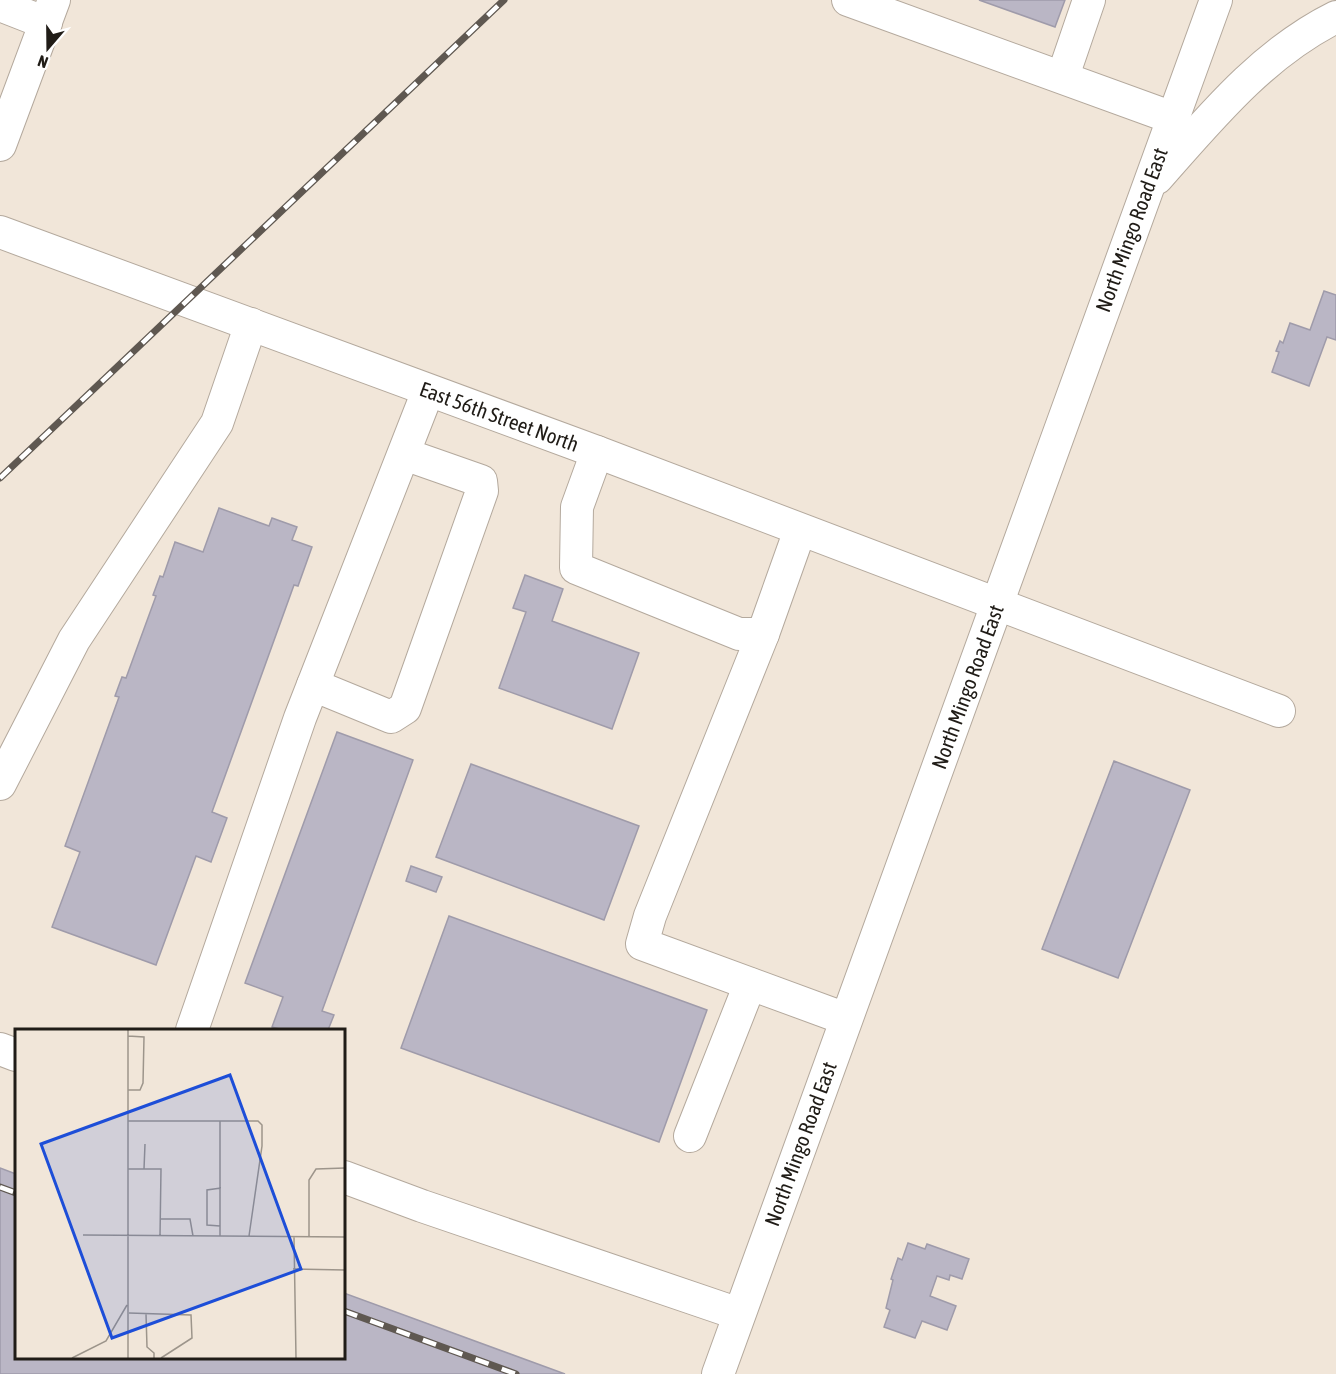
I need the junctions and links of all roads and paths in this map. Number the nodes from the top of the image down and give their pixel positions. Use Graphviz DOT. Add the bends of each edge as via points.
graph roads {
  1 [pos="848,0"];
  2 [pos="1089,0"];
  3 [pos="1216,0"];
  4 [pos="0,5"];
  5 [pos="50,11"];
  6 [pos="1336,17"];
  7 [pos="1063,76"];
  8 [pos="1173,118"];
  9 [pos="0,145"];
  10 [pos="1145,191"];
  11 [pos="0,232"];
  12 [pos="251,324"];
  13 [pos="428,391"];
  14 [pos="597,452"];
  15 [pos="404,454"];
  16 [pos="800,530"];
  17 [pos="998,604"];
  18 [pos="762,634"];
  19 [pos="313,685"];
  20 [pos="1279,711"];
  21 [pos="0,784"];
  22 [pos="750,984"];
  23 [pos="846,1019"];
  24 [pos="192,1029"];
  25 [pos="0,1048"];
  26 [pos="15,1055"];
  27 [pos="690,1136"];
  28 [pos="345,1177"];
  29 [pos="740,1314"];
  30 [pos="718,1374"];
  1 -- 7 [label="street"];
  2 -- 7 [label="street"];
  3 -- 8 [label="street, North Mingo Road East"];
  4 -- 5 [label="street"];
  5 -- 9 [label="street"];
  6 -- 10 [label="street" via="1295,41 1249,78"];
  7 -- 8 [label="street"];
  8 -- 10 [label="street, North Mingo Road East"];
  10 -- 17 [label="street, North Mingo Road East"];
  11 -- 12 [label="street, East 56th Street North"];
  12 -- 13 [label="street, East 56th Street North"];
  12 -- 21 [label="street" via="217,423 74,640"];
  13 -- 14 [label="street, East 56th Street North"];
  13 -- 15 [label="street"];
  14 -- 16 [label="street, East 56th Street North"];
  14 -- 18 [label="street" via="577,507 576,568 739,633"];
  15 -- 19 [label="street"];
  15 -- 19 [label="street" via="481,481 482,491 405,708 392,717"];
  16 -- 17 [label="street, East 56th Street North"];
  16 -- 18 [label="street"];
  17 -- 20 [label="street, East 56th Street North"];
  17 -- 23 [label="street, North Mingo Road East"];
  18 -- 22 [label="street" via="642,944"];
  19 -- 24 [label="street"];
  22 -- 23 [label="street"];
  22 -- 27 [label="street"];
  23 -- 29 [label="street, North Mingo Road East"];
  25 -- 26 [label="street"];
  28 -- 29 [label="street"];
  29 -- 30 [label="street, North Mingo Road East"];
}
